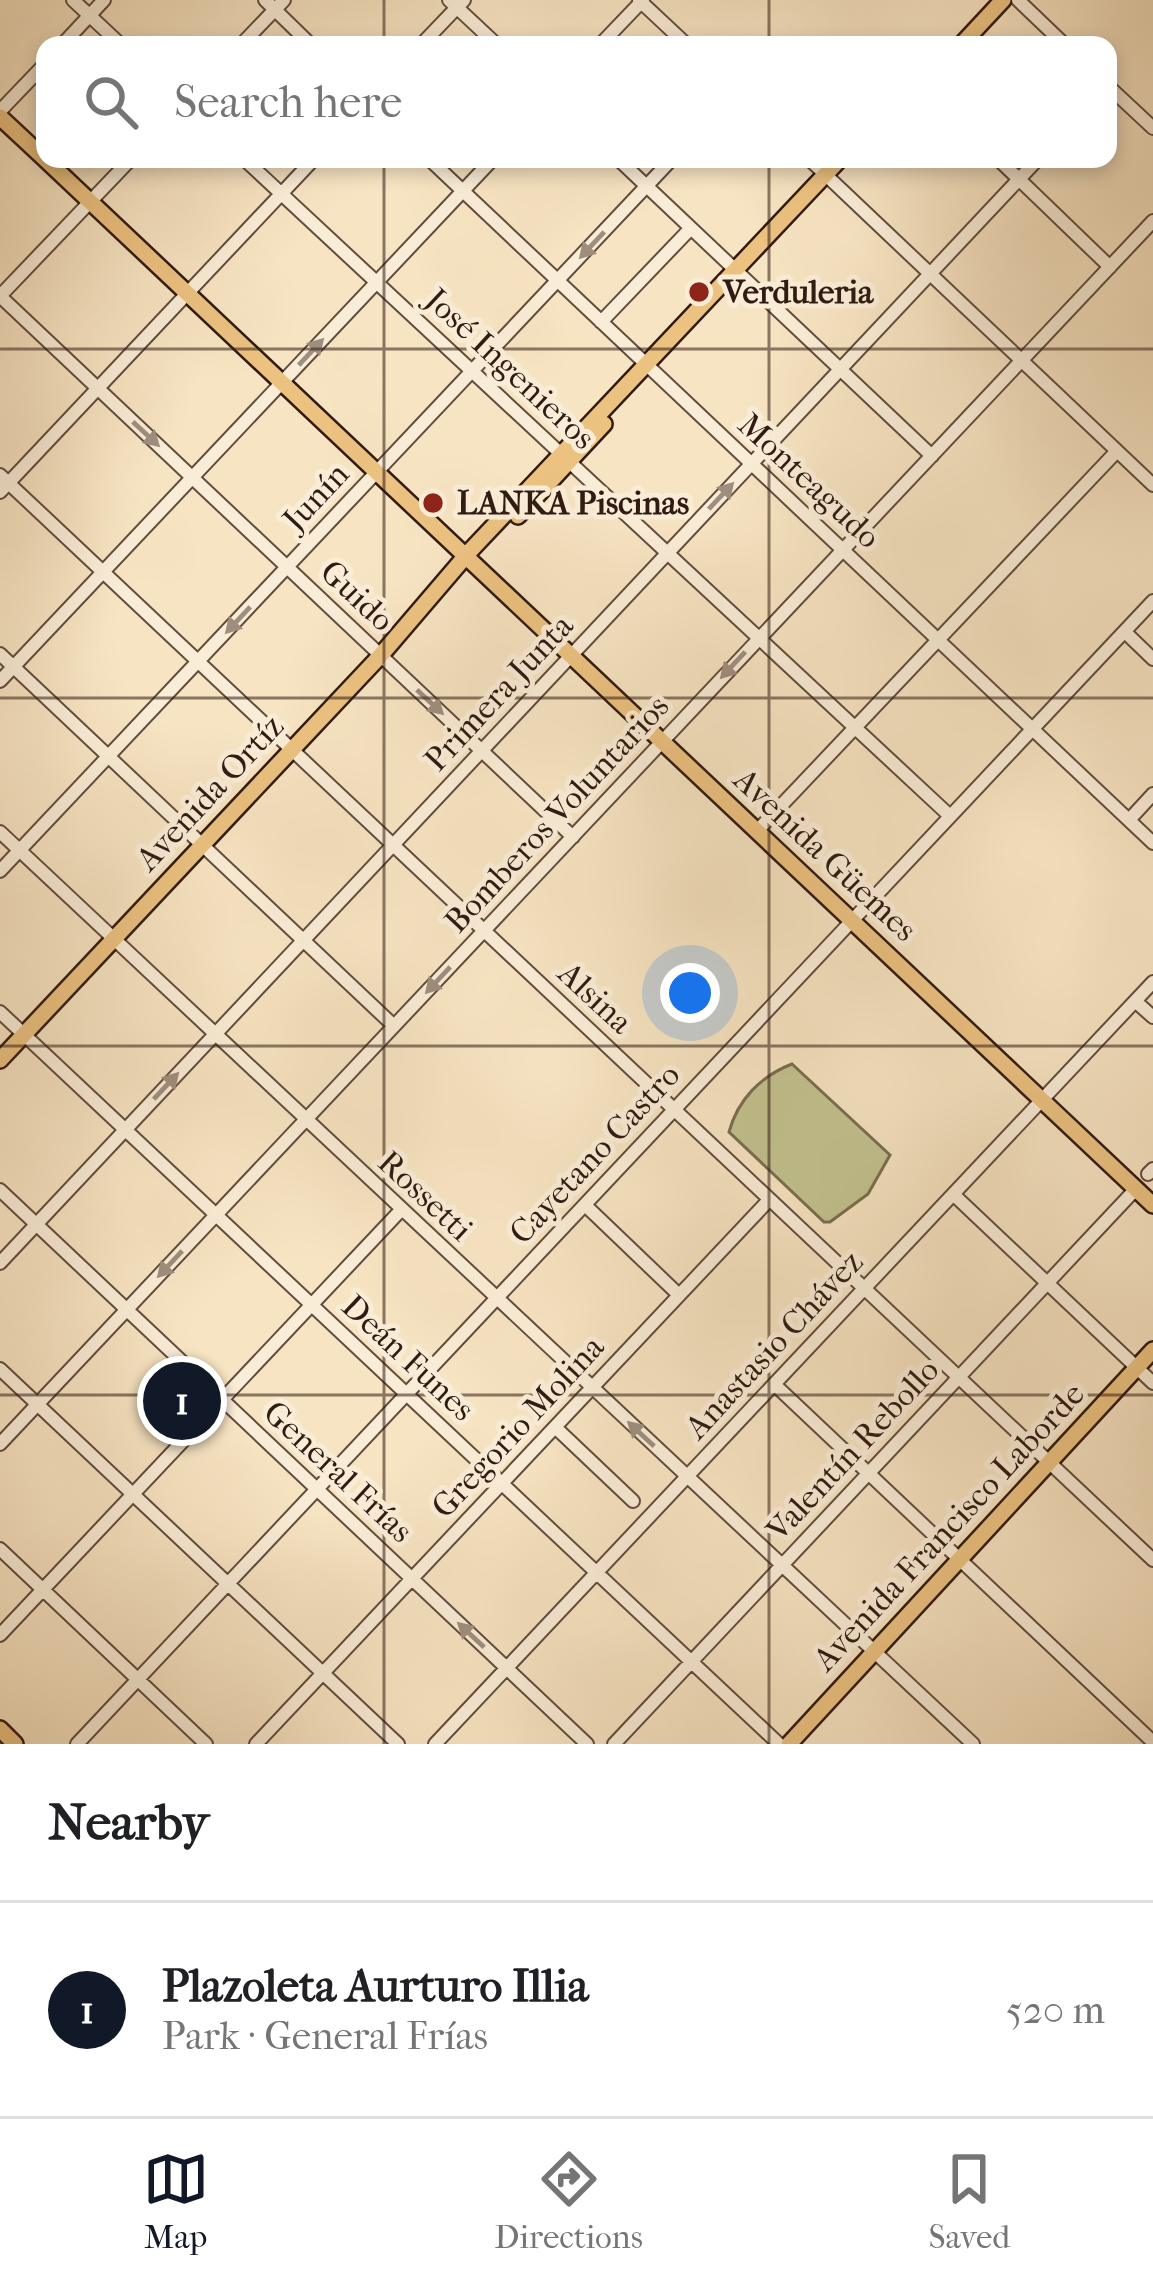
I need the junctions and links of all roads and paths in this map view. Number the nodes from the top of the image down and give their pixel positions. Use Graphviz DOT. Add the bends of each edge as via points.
graph roads {
  1 [pos="73,0"];
  2 [pos="104,0"];
  3 [pos="989,0"];
  4 [pos="1003,0"];
  5 [pos="1018,0"];
  6 [pos="641,1"];
  7 [pos="457,2"];
  8 [pos="275,3"];
  9 [pos="90,16"];
  10 [pos="71,36"];
  11 [pos="112,36"];
  12 [pos="248,36"];
  13 [pos="303,36"];
  14 [pos="429,36"];
  15 [pos="489,36"];
  16 [pos="608,36"];
  17 [pos="678,36"];
  18 [pos="956,36"];
  19 [pos="969,36"];
  20 [pos="1056,36"];
  21 [pos="36,74"];
  22 [pos="1117,94"];
  23 [pos="0,114"];
  24 [pos="1153,128"];
  25 [pos="36,150"];
  26 [pos="55,168"];
  27 [pos="122,168"];
  28 [pos="254,168"];
  29 [pos="306,168"];
  30 [pos="439,168"];
  31 [pos="485,168"];
  32 [pos="627,168"];
  33 [pos="663,168"];
  34 [pos="818,168"];
  35 [pos="835,168"];
  36 [pos="842,168"];
  37 [pos="1007,168"];
  38 [pos="1029,168"];
  39 [pos="829,178"];
  40 [pos="1019,179"];
  41 [pos="646,186"];
  42 [pos="463,191"];
  43 [pos="281,194"];
  44 [pos="91,201"];
  45 [pos="1153,221"];
  46 [pos="691,228"];
  47 [pos="1111,267"];
  48 [pos="740,273"];
  49 [pos="930,274"];
  50 [pos="376,282"];
  51 [pos="558,282"];
  52 [pos="188,293"];
  53 [pos="0,296"];
  54 [pos="602,322"];
  55 [pos="1022,361"];
  56 [pos="650,367"];
  57 [pos="841,369"];
  58 [pos="472,371"];
  59 [pos="283,382"];
  60 [pos="98,388"];
  61 [pos="1117,451"];
  62 [pos="932,456"];
  63 [pos="566,458"];
  64 [pos="752,464"];
  65 [pos="378,470"];
  66 [pos="192,478"];
  67 [pos="3,483"];
  68 [pos="1153,485"];
  69 [pos="843,550"];
  70 [pos="667,554"];
  71 [pos="468,556"];
  72 [pos="287,567"];
  73 [pos="103,572"];
  74 [pos="1153,601"];
  75 [pos="1125,632"];
  76 [pos="758,639"];
  77 [pos="938,639"];
  78 [pos="573,653"];
  79 [pos="0,654"];
  80 [pos="381,656"];
  81 [pos="1153,658"];
  82 [pos="198,662"];
  83 [pos="14,667"];
  84 [pos="0,682"];
  85 [pos="855,727"];
  86 [pos="1033,730"];
  87 [pos="665,739"];
  88 [pos="292,750"];
  89 [pos="482,751"];
  90 [pos="109,756"];
  91 [pos="1153,794"];
  92 [pos="950,815"];
  93 [pos="1129,820"];
  94 [pos="759,828"];
  95 [pos="0,832"];
  96 [pos="573,837"];
  97 [pos="1153,843"];
  98 [pos="202,845"];
  99 [pos="393,845"];
  100 [pos="20,851"];
  101 [pos="0,871"];
  102 [pos="854,917"];
  103 [pos="484,931"];
  104 [pos="113,940"];
  105 [pos="304,940"];
  106 [pos="1153,982"];
  107 [pos="1135,1001"];
  108 [pos="0,1012"];
  109 [pos="1153,1017"];
  110 [pos="394,1026"];
  111 [pos="24,1034"];
  112 [pos="214,1035"];
  113 [pos="0,1060"];
  114 [pos="1045,1096"];
  115 [pos="674,1110"];
  116 [pos="305,1120"];
  117 [pos="125,1130"];
  118 [pos="0,1190"];
  119 [pos="1132,1192"];
  120 [pos="1153,1192"];
  121 [pos="953,1194"];
  122 [pos="770,1200"];
  123 [pos="584,1205"];
  124 [pos="1153,1205"];
  125 [pos="401,1210"];
  126 [pos="216,1215"];
  127 [pos="36,1225"];
  128 [pos="0,1264"];
  129 [pos="1047,1283"];
  130 [pos="864,1289"];
  131 [pos="680,1295"];
  132 [pos="496,1299"];
  133 [pos="311,1305"];
  134 [pos="127,1310"];
  135 [pos="1153,1350"];
  136 [pos="0,1369"];
  137 [pos="1146,1371"];
  138 [pos="958,1377"];
  139 [pos="774,1384"];
  140 [pos="592,1388"];
  141 [pos="406,1394"];
  142 [pos="222,1400"];
  143 [pos="37,1405"];
  144 [pos="555,1427"];
  145 [pos="0,1444"];
  146 [pos="1053,1466"];
  147 [pos="868,1473"];
  148 [pos="687,1477"];
  149 [pos="502,1484"];
  150 [pos="317,1489"];
  151 [pos="133,1494"];
  152 [pos="633,1501"];
  153 [pos="0,1549"];
  154 [pos="1153,1560"];
  155 [pos="963,1562"];
  156 [pos="782,1565"];
  157 [pos="597,1573"];
  158 [pos="412,1579"];
  159 [pos="228,1584"];
  160 [pos="43,1590"];
  161 [pos="0,1635"];
  162 [pos="878,1655"];
  163 [pos="692,1662"];
  164 [pos="506,1668"];
  165 [pos="323,1673"];
  166 [pos="138,1679"];
  167 [pos="0,1730"];
  168 [pos="1153,1742"];
  169 [pos="15,1744"];
  170 [pos="76,1744"];
  171 [pos="206,1744"];
  172 [pos="256,1744"];
  173 [pos="398,1744"];
  174 [pos="435,1744"];
  175 [pos="586,1744"];
  176 [pos="614,1744"];
  177 [pos="779,1744"];
  178 [pos="789,1744"];
  179 [pos="800,1744"];
  180 [pos="973,1744"];
  1 -- 9 [label="street"];
  2 -- 9 [label="street"];
  3 -- 18 [label="main road"];
  4 -- 19 [label="main road"];
  5 -- 20 [label="street"];
  6 -- 16 [label="street"];
  6 -- 17 [label="street"];
  7 -- 14 [label="street"];
  7 -- 15 [label="street"];
  8 -- 12 [label="street"];
  8 -- 13 [label="street"];
  9 -- 10 [label="street"];
  9 -- 11 [label="street"];
  21 -- 23 [label="street"];
  22 -- 24 [label="street"];
  23 -- 25 [label="main road, Avenida Güemes"];
  26 -- 44 [label="main road, Avenida Güemes"];
  27 -- 44 [label="street"];
  28 -- 43 [label="street, José Ingenieros"];
  29 -- 43 [label="street"];
  30 -- 42 [label="street, Monteagudo"];
  31 -- 42 [label="street"];
  32 -- 41 [label="street"];
  33 -- 41 [label="street, Junín"];
  34 -- 39 [label="street"];
  35 -- 39 [label="main road, Avenida Ortíz"];
  36 -- 39 [label="main road, Avenida Ortíz"];
  37 -- 40 [label="street"];
  38 -- 40 [label="street, Primera Junta"];
  39 -- 48 [label="main road, Avenida Ortíz"];
  39 -- 49 [label="street"];
  40 -- 47 [label="street"];
  40 -- 49 [label="street, Primera Junta"];
  41 -- 46 [label="street"];
  41 -- 51 [label="street, Junín, one-way"];
  42 -- 50 [label="street"];
  42 -- 51 [label="street, Monteagudo"];
  43 -- 50 [label="street, José Ingenieros"];
  43 -- 52 [label="street"];
  44 -- 52 [label="main road, Avenida Güemes"];
  44 -- 53 [label="street"];
  45 -- 47 [label="street, Bomberos Voluntarios"];
  46 -- 48 [label="street"];
  46 -- 54 [label="street"];
  47 -- 55 [label="street, Bomberos Voluntarios"];
  48 -- 56 [label="main road, Avenida Ortíz"];
  48 -- 57 [label="street"];
  49 -- 55 [label="street"];
  49 -- 57 [label="street, Primera Junta"];
  50 -- 58 [label="street, José Ingenieros"];
  59 -- 50 [label="street, one-way"];
  51 -- 54 [label="street, Monteagudo"];
  51 -- 58 [label="street, Junín"];
  52 -- 59 [label="main road, Avenida Güemes"];
  52 -- 60 [label="street"];
  53 -- 60 [label="street, Guido"];
  54 -- 56 [label="street, Monteagudo"];
  55 -- 61 [label="street"];
  55 -- 62 [label="street, Bomberos Voluntarios"];
  56 -- 63 [label="main road, Avenida Ortíz"];
  56 -- 64 [label="street, Monteagudo"];
  57 -- 62 [label="street"];
  57 -- 64 [label="street, Primera Junta"];
  58 -- 63 [label="street, José Ingenieros"];
  58 -- 65 [label="street, Junín"];
  59 -- 65 [label="main road, Avenida Güemes"];
  59 -- 66 [label="street"];
  60 -- 66 [label="street, Guido, one-way"];
  60 -- 67 [label="street"];
  61 -- 68 [label="street"];
  61 -- 77 [label="street"];
  62 -- 69 [label="street, Bomberos Voluntarios"];
  63 -- 70 [label="street, José Ingenieros"];
  63 -- 71 [label="main road, Avenida Ortíz"];
  64 -- 69 [label="street, Monteagudo"];
  70 -- 64 [label="street, Primera Junta, one-way"];
  65 -- 71 [label="main road, Avenida Güemes"];
  65 -- 72 [label="street, Junín"];
  66 -- 72 [label="street, Guido"];
  66 -- 73 [label="street"];
  67 -- 73 [label="street, Alsina"];
  69 -- 76 [label="street, Bomberos Voluntarios"];
  69 -- 77 [label="street, Monteagudo"];
  70 -- 76 [label="street, José Ingenieros"];
  70 -- 78 [label="street, Primera Junta"];
  71 -- 78 [label="main road, Avenida Güemes"];
  71 -- 80 [label="main road, Avenida Ortíz"];
  72 -- 80 [label="street, Guido"];
  72 -- 82 [label="street, Junín, one-way"];
  73 -- 82 [label="street, Alsina"];
  73 -- 83 [label="street"];
  74 -- 75 [label="street, Cayetano Castro"];
  75 -- 81 [label="street"];
  75 -- 86 [label="street, Cayetano Castro"];
  76 -- 85 [label="street, José Ingenieros"];
  76 -- 87 [label="street, Bomberos Voluntarios, one-way"];
  77 -- 85 [label="street"];
  77 -- 86 [label="street, Monteagudo"];
  78 -- 87 [label="main road, Avenida Güemes"];
  78 -- 89 [label="street, Primera Junta"];
  79 -- 83 [label="street"];
  80 -- 88 [label="main road, Avenida Ortíz"];
  80 -- 89 [label="street, Guido, one-way"];
  82 -- 88 [label="street, Alsina"];
  82 -- 90 [label="street, Junín"];
  83 -- 84 [label="street"];
  83 -- 90 [label="street"];
  85 -- 92 [label="street, José Ingenieros"];
  85 -- 94 [label="street"];
  86 -- 92 [label="street, Cayetano Castro"];
  86 -- 93 [label="street, Monteagudo"];
  87 -- 94 [label="main road, Avenida Güemes"];
  87 -- 96 [label="street, Bomberos Voluntarios"];
  88 -- 98 [label="main road, Avenida Ortíz"];
  88 -- 99 [label="street, Alsina"];
  89 -- 96 [label="street, Guido"];
  89 -- 99 [label="street, Primera Junta"];
  90 -- 98 [label="street"];
  90 -- 100 [label="street, Junín"];
  91 -- 93 [label="street"];
  92 -- 102 [label="street, Cayetano Castro"];
  93 -- 97 [label="street, Monteagudo"];
  94 -- 102 [label="main road, Avenida Güemes"];
  95 -- 100 [label="street, Rossetti"];
  96 -- 103 [label="street, Bomberos Voluntarios"];
  98 -- 104 [label="main road, Avenida Ortíz"];
  98 -- 105 [label="street"];
  99 -- 103 [label="street, Alsina"];
  99 -- 105 [label="street, Primera Junta"];
  100 -- 101 [label="street, Junín"];
  100 -- 104 [label="street, Rossetti"];
  102 -- 114 [label="main road, Avenida Güemes"];
  102 -- 115 [label="street, Cayetano Castro"];
  103 -- 110 [label="street, Bomberos Voluntarios, one-way"];
  103 -- 115 [label="street, Alsina"];
  104 -- 111 [label="main road, Avenida Ortíz"];
  104 -- 112 [label="street, Rossetti"];
  105 -- 110 [label="street"];
  105 -- 112 [label="street, Primera Junta"];
  106 -- 107 [label="street, Anastasio Chávez"];
  107 -- 109 [label="street"];
  107 -- 114 [label="street, Anastasio Chávez"];
  108 -- 111 [label="street, Deán Funes"];
  110 -- 116 [label="street, Bomberos Voluntarios"];
  111 -- 113 [label="main road, Avenida Ortíz"];
  111 -- 117 [label="street, Deán Funes"];
  112 -- 116 [label="street, Rossetti"];
  117 -- 112 [label="street, Primera Junta, one-way"];
  114 -- 120 [label="main road, Avenida Güemes"];
  114 -- 121 [label="street, Anastasio Chávez"];
  114 -- 124 [label="main road, Avenida Güemes"];
  115 -- 122 [label="street, Alsina"];
  115 -- 123 [label="street, Cayetano Castro"];
  116 -- 125 [label="street, Rossetti"];
  116 -- 126 [label="street, Bomberos Voluntarios"];
  117 -- 126 [label="street, Deán Funes"];
  117 -- 127 [label="street, Primera Junta"];
  118 -- 127 [label="street, General Frías"];
  119 -- 129 [label="street, Valentín Rebollo"];
  121 -- 129 [label="street"];
  121 -- 130 [label="street, Anastasio Chávez"];
  122 -- 130 [label="street, Alsina"];
  122 -- 131 [label="street, Gregorio Molina"];
  123 -- 131 [label="street"];
  123 -- 132 [label="street, Cayetano Castro"];
  125 -- 132 [label="street, Rossetti"];
  125 -- 133 [label="street"];
  126 -- 133 [label="street, Deán Funes"];
  126 -- 134 [label="street, Bomberos Voluntarios, one-way"];
  127 -- 128 [label="street, Primera Junta"];
  127 -- 134 [label="street, General Frías"];
  129 -- 137 [label="street"];
  129 -- 138 [label="street, Valentín Rebollo"];
  130 -- 138 [label="street, Alsina"];
  130 -- 139 [label="street, Anastasio Chávez"];
  131 -- 140 [label="street, Gregorio Molina"];
  132 -- 140 [label="street, Rossetti"];
  132 -- 141 [label="street, Cayetano Castro"];
  133 -- 141 [label="street, Deán Funes"];
  133 -- 142 [label="street"];
  134 -- 142 [label="street, General Frías"];
  134 -- 143 [label="street, Bomberos Voluntarios"];
  135 -- 137 [label="main road, Avenida Francisco Laborde"];
  136 -- 143 [label="street"];
  137 -- 146 [label="main road, Avenida Francisco Laborde"];
  138 -- 146 [label="street, Alsina"];
  138 -- 147 [label="street, Valentín Rebollo"];
  139 -- 147 [label="street"];
  139 -- 148 [label="street, Anastasio Chávez"];
  140 -- 144 [label="street, Gregorio Molina"];
  148 -- 140 [label="street, Rossetti, one-way"];
  141 -- 149 [label="street, Deán Funes"];
  141 -- 150 [label="street, Cayetano Castro"];
  142 -- 150 [label="street, General Frías"];
  142 -- 151 [label="street"];
  143 -- 145 [label="street, Bomberos Voluntarios"];
  143 -- 151 [label="street"];
  144 -- 149 [label="street, Gregorio Molina"];
  144 -- 152 [label="street"];
  146 -- 154 [label="street, Alsina"];
  146 -- 155 [label="main road, Avenida Francisco Laborde"];
  147 -- 155 [label="street"];
  147 -- 156 [label="street, Valentín Rebollo"];
  148 -- 156 [label="street, Rossetti"];
  148 -- 157 [label="street, Anastasio Chávez"];
  149 -- 157 [label="street, Deán Funes"];
  149 -- 158 [label="street, Gregorio Molina"];
  150 -- 158 [label="street, General Frías"];
  150 -- 159 [label="street, Cayetano Castro"];
  151 -- 159 [label="street"];
  151 -- 160 [label="street"];
  153 -- 160 [label="street"];
  155 -- 162 [label="main road, Avenida Francisco Laborde"];
  155 -- 168 [label="street"];
  156 -- 162 [label="street, Rossetti"];
  156 -- 163 [label="street, Valentín Rebollo"];
  157 -- 163 [label="street, Deán Funes"];
  157 -- 164 [label="street, Anastasio Chávez"];
  164 -- 158 [label="street, General Frías, one-way"];
  158 -- 165 [label="street, Gregorio Molina"];
  159 -- 165 [label="street"];
  159 -- 166 [label="street, Cayetano Castro"];
  160 -- 161 [label="street"];
  160 -- 166 [label="street"];
  162 -- 178 [label="main road, Avenida Francisco Laborde"];
  162 -- 179 [label="main road, Avenida Francisco Laborde"];
  162 -- 180 [label="street, Rossetti"];
  163 -- 176 [label="street, Valentín Rebollo"];
  163 -- 177 [label="street, Deán Funes"];
  164 -- 174 [label="street, Anastasio Chávez"];
  164 -- 175 [label="street, General Frías"];
  165 -- 172 [label="street, Gregorio Molina"];
  165 -- 173 [label="street"];
  166 -- 170 [label="street, Cayetano Castro"];
  166 -- 171 [label="street"];
  167 -- 169 [label="main road"];
}
